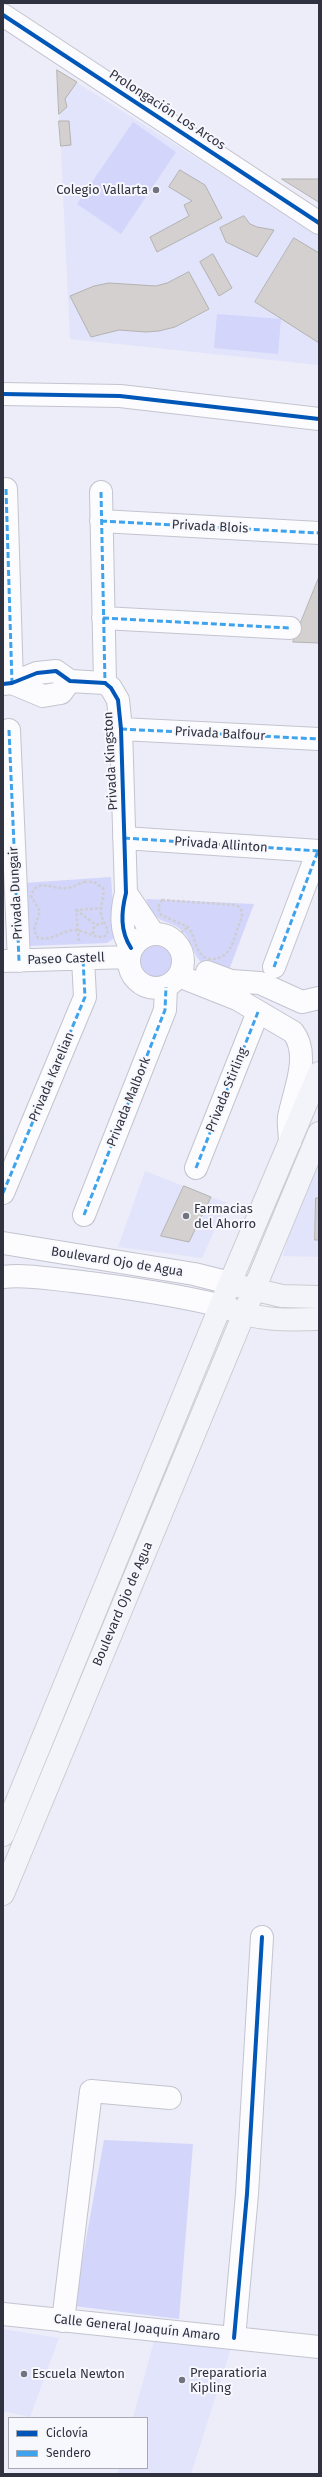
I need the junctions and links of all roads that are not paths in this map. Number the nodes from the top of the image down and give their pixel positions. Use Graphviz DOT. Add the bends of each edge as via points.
graph roads {
  1 [pos="3,14"];
  2 [pos="319,223"];
  3 [pos="3,394"];
  4 [pos="319,419"];
  5 [pos="6,488"];
  6 [pos="101,492"];
  7 [pos="101,520"];
  8 [pos="319,533"];
  9 [pos="103,618"];
  10 [pos="290,628"];
  11 [pos="105,683"];
  12 [pos="8,684"];
  13 [pos="122,729"];
  14 [pos="9,730"];
  15 [pos="319,739"];
  16 [pos="124,838"];
  17 [pos="318,851"];
  18 [pos="117,902"];
  19 [pos="171,933"];
  20 [pos="130,952"];
  21 [pos="83,959"];
  22 [pos="11,961"];
  23 [pos="274,967"];
  24 [pos="176,975"];
  25 [pos="319,998"];
  26 [pos="258,1012"];
  27 [pos="319,1073"];
  28 [pos="319,1133"];
  29 [pos="290,1146"];
  30 [pos="196,1168"];
  31 [pos="3,1193"];
  32 [pos="84,1215"];
  33 [pos="3,1243"];
  34 [pos="3,1277"];
  35 [pos="230,1283"];
  36 [pos="253,1291"];
  37 [pos="319,1297"];
  38 [pos="222,1306"];
  39 [pos="244,1314"];
  40 [pos="319,1320"];
  41 [pos="3,1835"];
  42 [pos="3,1894"];
  43 [pos="262,1937"];
  44 [pos="170,2098"];
  45 [pos="3,2314"];
  46 [pos="63,2321"];
  47 [pos="234,2338"];
  48 [pos="319,2347"];
  1 -- 2 [label="street, Prolongación Los Arcos"];
  3 -- 4 [label="street" via="120,396"];
  5 -- 12 [label="street"];
  6 -- 7 [label="street"];
  7 -- 8 [label="street, Privada Blois"];
  7 -- 9 [label="street"];
  9 -- 10 [label="street"];
  9 -- 11 [label="street"];
  11 -- 12 [label="street" via="70,681 61,693 44,696"];
  11 -- 13 [label="street, Privada Kingston" via="118,700"];
  13 -- 15 [label="street, Privada Balfour"];
  13 -- 16 [label="street, Privada Kingston"];
  14 -- 22 [label="street, Privada Dungair"];
  16 -- 17 [label="street, Privada Allinton"];
  16 -- 18 [label="street, Privada Kingston"];
  17 -- 23 [label="street, Privada Allinton"];
  18 -- 19 [label="street"];
  18 -- 20 [label="street, Privada Kingston"];
  19 -- 20 [label="street" via="137,941"];
  19 -- 24 [label="street" via="183,954"];
  20 -- 21 [label="street, Paseo Castell"];
  20 -- 24 [label="street" via="132,975 139,983 152,988"];
  21 -- 22 [label="street, Paseo Castell"];
  21 -- 31 [label="street, Privada Karelian" via="85,997"];
  24 -- 25 [label="street" via="260,983 302,1002 311,1002"];
  24 -- 26 [label="street" via="237,999"];
  24 -- 32 [label="street, Privada Malbork" via="166,1010"];
  26 -- 29 [label="street" via="292,1032 299,1040 301,1060 289,1119"];
  26 -- 30 [label="street, Privada Stirling"];
  27 -- 29 [label="main road, Boulevard Ojo de Agua"];
  28 -- 36 [label="main road, Boulevard Ojo de Agua"];
  29 -- 35 [label="main road, Boulevard Ojo de Agua"];
  33 -- 35 [label="street, Boulevard Ojo de Agua" via="194,1274"];
  34 -- 38 [label="street, Boulevard Ojo de Agua" via="24,1276 88,1283 189,1298"];
  35 -- 36 [label="main road, Boulevard Ojo de Agua"];
  35 -- 38 [label="main road, Boulevard Ojo de Agua"];
  36 -- 37 [label="main road" via="282,1296"];
  36 -- 39 [label="main road, Boulevard Ojo de Agua"];
  38 -- 39 [label="main road, Boulevard Ojo de Agua"];
  38 -- 41 [label="main road, Boulevard Ojo de Agua"];
  39 -- 40 [label="main road" via="274,1320"];
  39 -- 42 [label="main road, Boulevard Ojo de Agua"];
  43 -- 47 [label="street" via="247,2194"];
  44 -- 46 [label="street" via="91,2090"];
  45 -- 46 [label="street, Calle General Joaquín Amaro"];
  46 -- 47 [label="street, Calle General Joaquín Amaro"];
  47 -- 48 [label="street, Calle General Joaquín Amaro"];
}
